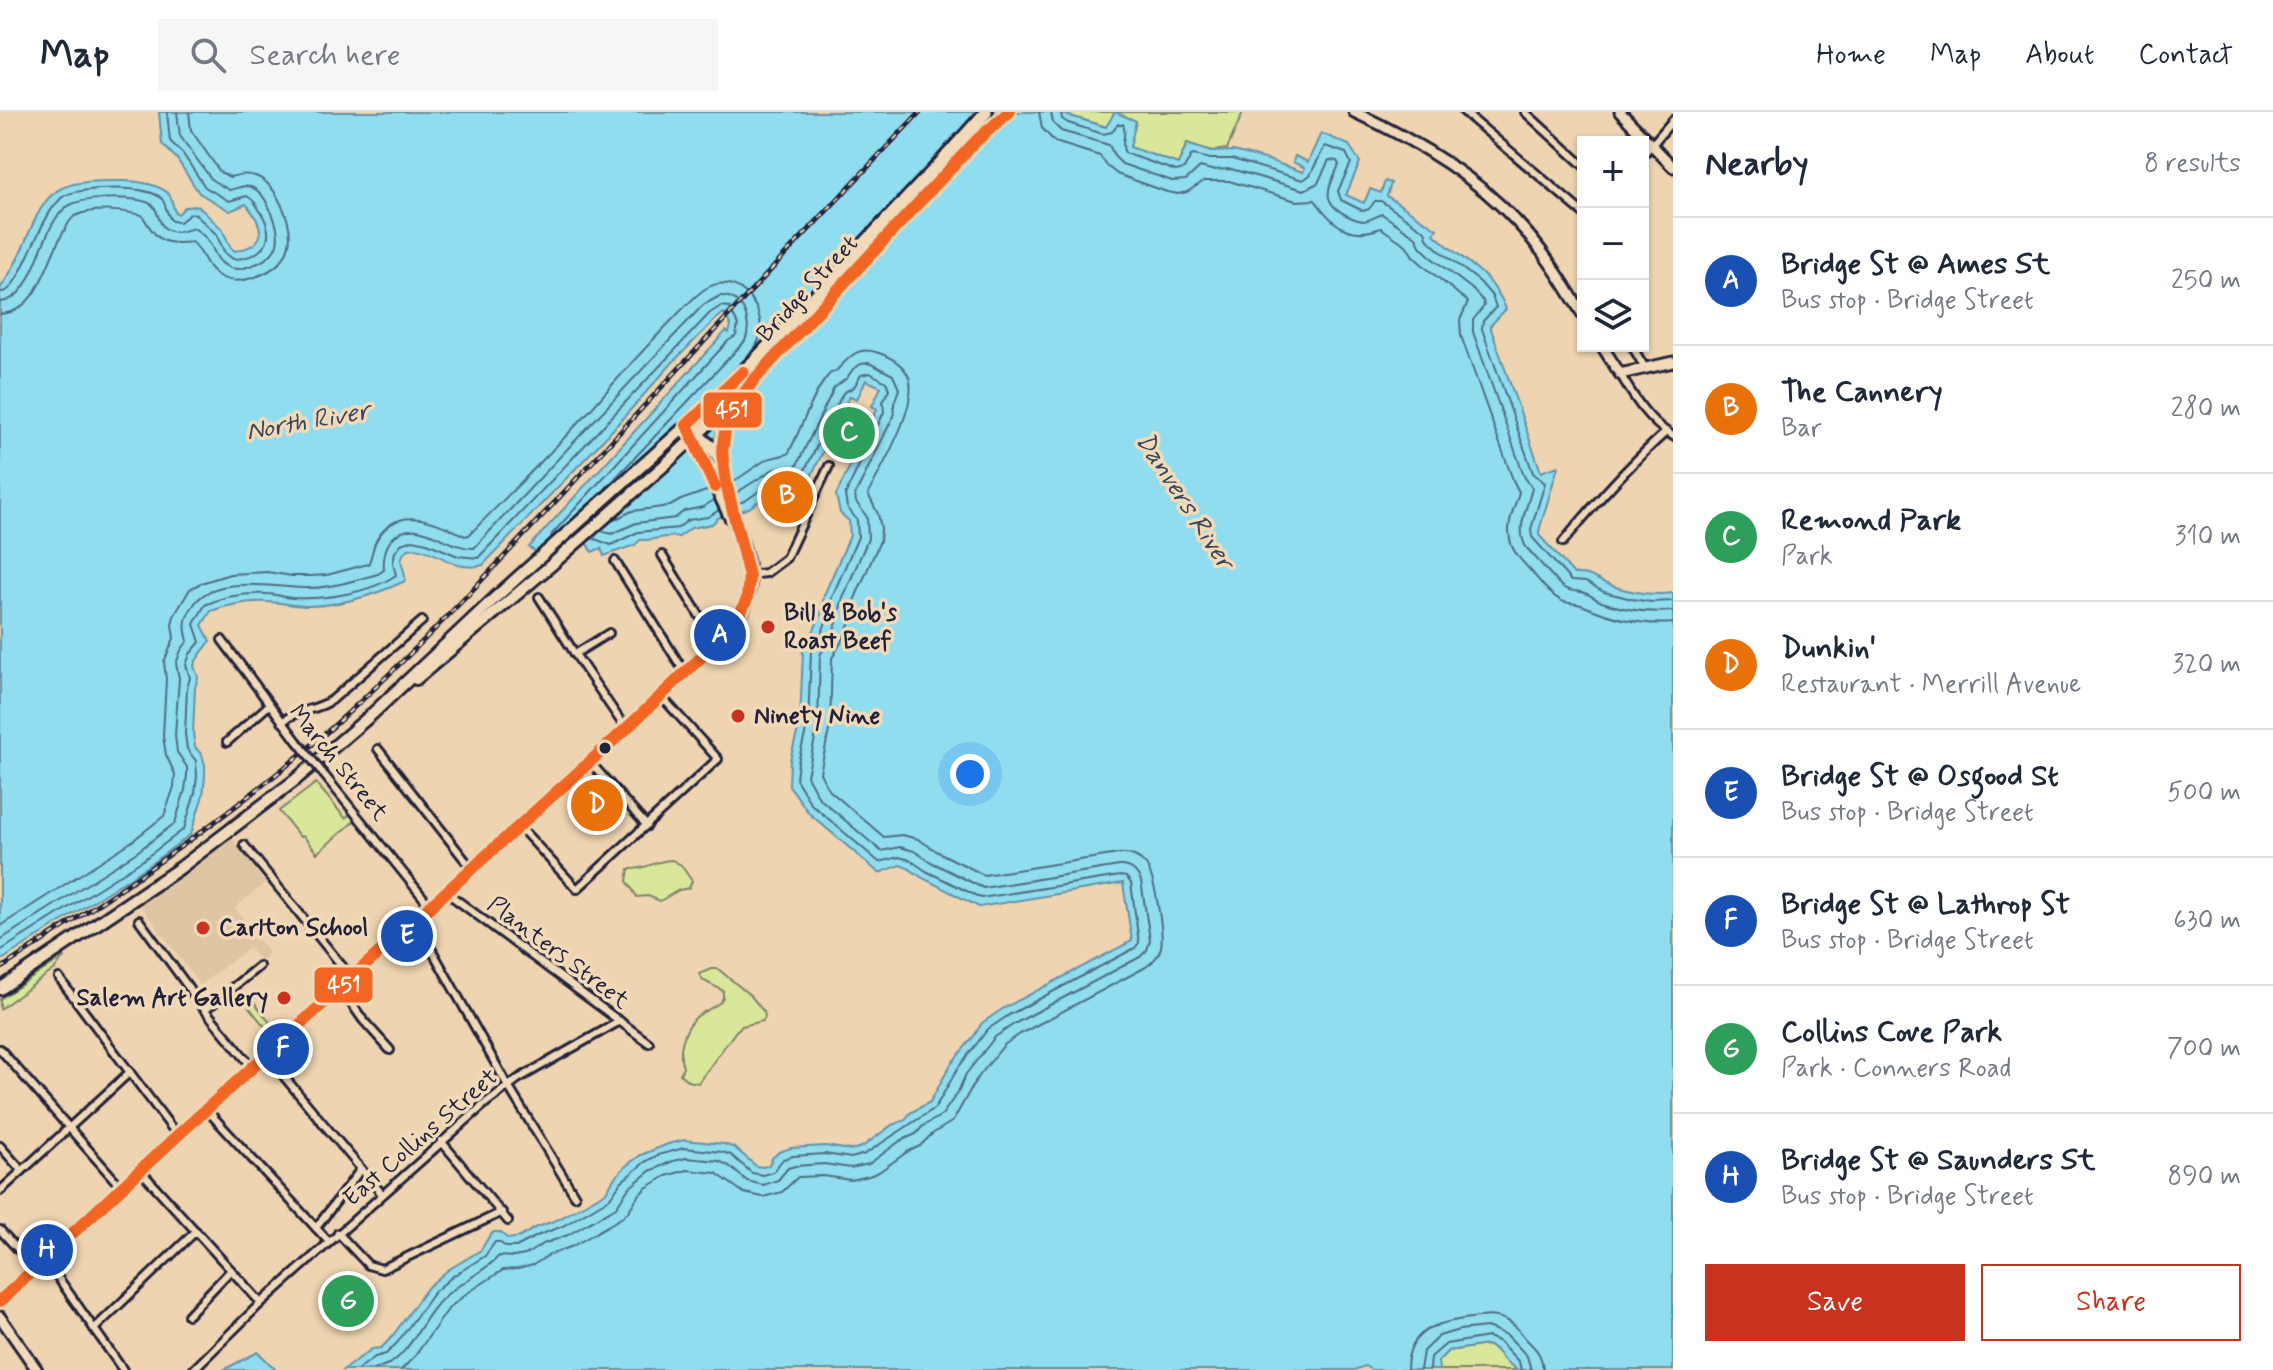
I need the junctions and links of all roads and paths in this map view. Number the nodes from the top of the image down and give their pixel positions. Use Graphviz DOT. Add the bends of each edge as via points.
graph roads {
  1 [pos="986,112"];
  2 [pos="1009,112"];
  3 [pos="1354,112"];
  4 [pos="1525,112"];
  5 [pos="1620,112"];
  6 [pos="1467,113"];
  7 [pos="1673,120"];
  8 [pos="1652,144"];
  9 [pos="1649,148"];
  10 [pos="1577,160"];
  11 [pos="1673,167"];
  12 [pos="919,194"];
  13 [pos="1577,208"];
  14 [pos="1577,306"];
  15 [pos="1606,352"];
  16 [pos="1636,352"];
  17 [pos="1673,362"];
  18 [pos="1645,368"];
  19 [pos="1620,374"];
  20 [pos="747,388"];
  21 [pos="687,425"];
  22 [pos="1670,434"];
  23 [pos="696,435"];
  24 [pos="721,462"];
  25 [pos="829,466"];
  26 [pos="735,523"];
  27 [pos="1563,542"];
  28 [pos="662,555"];
  29 [pos="615,561"];
  30 [pos="749,575"];
  31 [pos="539,597"];
  32 [pos="422,621"];
  33 [pos="609,633"];
  34 [pos="222,640"];
  35 [pos="717,644"];
  36 [pos="575,654"];
  37 [pos="686,673"];
  38 [pos="661,696"];
  39 [pos="269,705"];
  40 [pos="371,715"];
  41 [pos="282,722"];
  42 [pos="626,729"];
  43 [pos="227,742"];
  44 [pos="378,749"];
  45 [pos="590,762"];
  46 [pos="519,826"];
  47 [pos="647,826"];
  48 [pos="244,845"];
  49 [pos="472,869"];
  50 [pos="446,892"];
  51 [pos="430,906"];
  52 [pos="139,920"];
  53 [pos="415,920"];
  54 [pos="259,966"];
  55 [pos="351,977"];
  56 [pos="59,978"];
  57 [pos="340,987"];
  58 [pos="0,989"];
  59 [pos="205,1010"];
  60 [pos="620,1021"];
  61 [pos="649,1043"];
  62 [pos="0,1049"];
  63 [pos="390,1050"];
  64 [pos="266,1055"];
  65 [pos="253,1068"];
  66 [pos="130,1072"];
  67 [pos="508,1086"];
  68 [pos="206,1109"];
  69 [pos="69,1127"];
  70 [pos="178,1135"];
  71 [pos="441,1141"];
  72 [pos="0,1146"];
  73 [pos="361,1169"];
  74 [pos="140,1170"];
  75 [pos="22,1171"];
  76 [pos="121,1187"];
  77 [pos="0,1191"];
  78 [pos="382,1194"];
  79 [pos="575,1196"];
  80 [pos="502,1212"];
  81 [pos="508,1221"];
  82 [pos="316,1228"];
  83 [pos="0,1230"];
  84 [pos="196,1231"];
  85 [pos="338,1233"];
  86 [pos="329,1242"];
  87 [pos="45,1259"];
  88 [pos="35,1268"];
  89 [pos="231,1270"];
  90 [pos="0,1301"];
  91 [pos="261,1303"];
  92 [pos="188,1315"];
  93 [pos="0,1317"];
  94 [pos="94,1329"];
  95 [pos="37,1370"];
  96 [pos="123,1370"];
  97 [pos="193,1370"];
  1 -- 12 [label="highway"];
  2 -- 12 [label="highway"];
  3 -- 14 [label="street" via="1418,144 1488,194 1540,249"];
  4 -- 10 [label="street"];
  5 -- 8 [label="street"];
  6 -- 13 [label="street"];
  7 -- 8 [label="street"];
  8 -- 9 [label="street"];
  8 -- 11 [label="street"];
  12 -- 20 [label="highway, Bridge Street"];
  12 -- 21 [label="highway, Bridge Street"];
  15 -- 19 [label="street"];
  16 -- 18 [label="street"];
  17 -- 18 [label="street"];
  18 -- 19 [label="street"];
  19 -- 22 [label="street" via="1642,409"];
  20 -- 23 [label="main road"];
  20 -- 24 [label="highway, Bridge Street" via="727,423"];
  21 -- 23 [label="highway, Bridge Street"];
  21 -- 40 [label="main road"];
  22 -- 27 [label="street" via="1618,478"];
  23 -- 24 [label="main road, Bridge Street"];
  23 -- 26 [label="highway, Bridge Street"];
  23 -- 40 [label="main road" via="549,567"];
  24 -- 26 [label="highway, Bridge Street"];
  25 -- 30 [label="street" via="786,558 766,573"];
  26 -- 30 [label="highway, Bridge Street"];
  28 -- 35 [label="street"];
  29 -- 37 [label="street"];
  30 -- 35 [label="highway, Bridge Street" via="741,616"];
  31 -- 36 [label="street"];
  32 -- 41 [label="street" via="332,700"];
  33 -- 36 [label="street"];
  34 -- 39 [label="street, March Street"];
  35 -- 37 [label="highway, Bridge Street"];
  36 -- 42 [label="street"];
  37 -- 38 [label="highway, Bridge Street"];
  38 -- 42 [label="highway, Bridge Street"];
  38 -- 47 [label="street" via="718,759"];
  39 -- 41 [label="street, March Street"];
  39 -- 43 [label="street"];
  40 -- 58 [label="main road" via="217,841"];
  41 -- 51 [label="street, March Street, bridge"];
  42 -- 45 [label="highway, Bridge Street"];
  44 -- 49 [label="street"];
  45 -- 46 [label="highway, Bridge Street"];
  45 -- 47 [label="street"];
  46 -- 47 [label="street" via="577,889"];
  46 -- 49 [label="highway, Bridge Street"];
  48 -- 55 [label="street"];
  49 -- 50 [label="highway, Bridge Street"];
  50 -- 51 [label="highway, Bridge Street"];
  50 -- 60 [label="street, Planters Street"];
  51 -- 53 [label="highway, Bridge Street"];
  52 -- 59 [label="street"];
  53 -- 55 [label="highway, Bridge Street"];
  53 -- 67 [label="street"];
  54 -- 59 [label="street"];
  55 -- 57 [label="highway, Bridge Street"];
  56 -- 66 [label="street"];
  57 -- 63 [label="street"];
  57 -- 64 [label="highway, Bridge Street"];
  59 -- 65 [label="street"];
  60 -- 61 [label="street, Planters Street"];
  60 -- 67 [label="street, East Collins Street"];
  62 -- 69 [label="street"];
  64 -- 65 [label="highway, Bridge Street"];
  64 -- 73 [label="street"];
  65 -- 68 [label="highway, Bridge Street"];
  66 -- 69 [label="street"];
  66 -- 70 [label="street"];
  67 -- 71 [label="street, East Collins Street"];
  67 -- 79 [label="street"];
  68 -- 70 [label="highway, Bridge Street"];
  68 -- 82 [label="street"];
  69 -- 75 [label="street"];
  69 -- 76 [label="street"];
  70 -- 74 [label="highway, Bridge Street"];
  71 -- 78 [label="street, East Collins Street"];
  71 -- 80 [label="street"];
  72 -- 75 [label="street"];
  73 -- 78 [label="street"];
  73 -- 82 [label="street"];
  74 -- 76 [label="highway, Bridge Street"];
  74 -- 84 [label="street"];
  75 -- 77 [label="street"];
  76 -- 87 [label="highway, Bridge Street"];
  78 -- 85 [label="street, East Collins Street"];
  80 -- 81 [label="street"];
  80 -- 85 [label="street" via="382,1269 368,1265"];
  82 -- 86 [label="street"];
  83 -- 88 [label="street"];
  84 -- 89 [label="street"];
  84 -- 94 [label="street"];
  85 -- 86 [label="street, East Collins Street"];
  86 -- 91 [label="street, East Collins Street"];
  87 -- 88 [label="highway, Bridge Street"];
  87 -- 94 [label="street"];
  88 -- 90 [label="highway, Bridge Street"];
  89 -- 91 [label="street"];
  89 -- 92 [label="street"];
  91 -- 97 [label="street, East Collins Street"];
  93 -- 95 [label="street"];
  94 -- 96 [label="street"];
}
